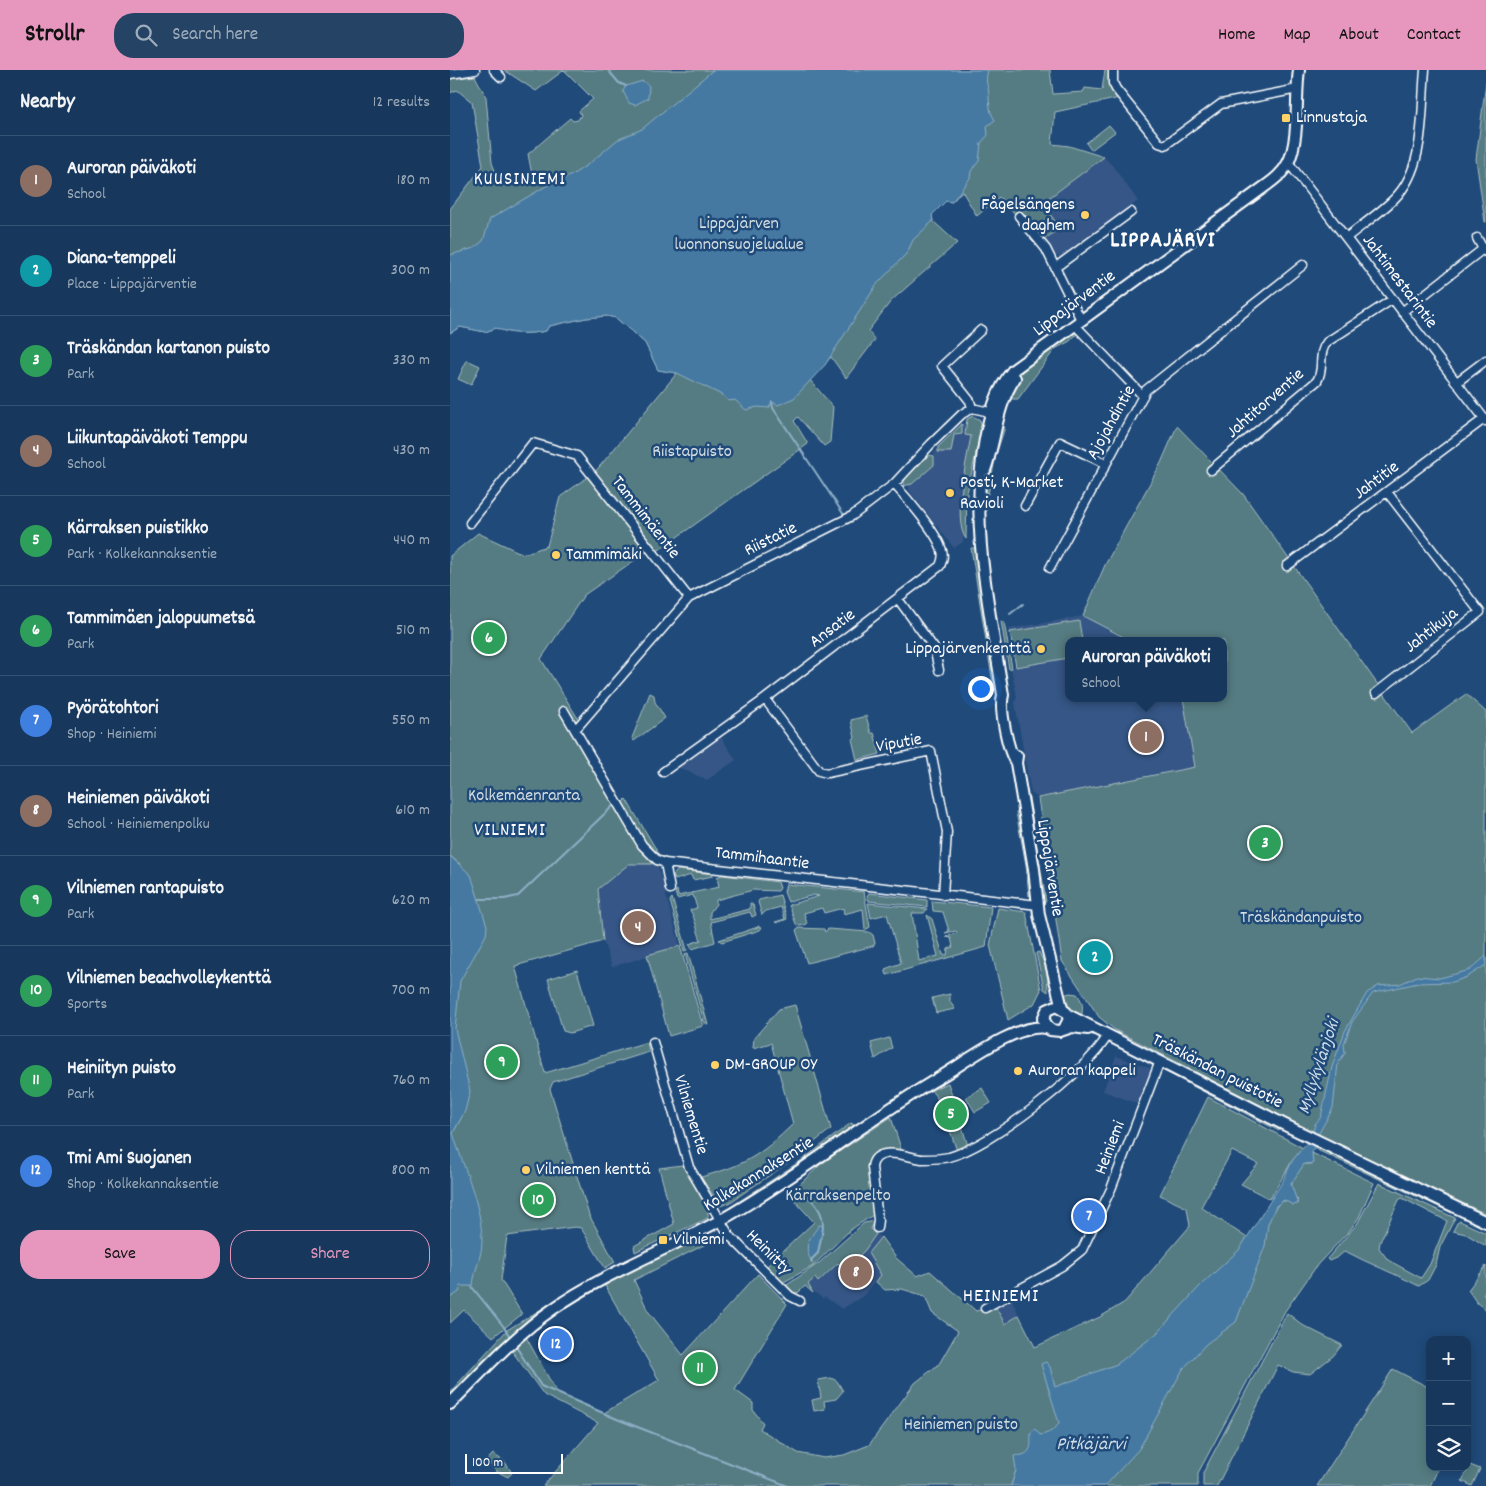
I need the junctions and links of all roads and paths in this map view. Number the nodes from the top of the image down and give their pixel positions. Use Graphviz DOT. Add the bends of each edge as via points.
graph roads {
  1 [pos="476,70"];
  2 [pos="494,70"];
  3 [pos="1113,70"];
  4 [pos="1299,70"];
  5 [pos="1425,70"];
  6 [pos="450,74"];
  7 [pos="501,77"];
  8 [pos="1298,89"];
  9 [pos="1288,162"];
  10 [pos="1131,212"];
  11 [pos="1019,216"];
  12 [pos="1346,238"];
  13 [pos="1477,238"];
  14 [pos="1485,250"];
  15 [pos="1303,265"];
  16 [pos="1056,267"];
  17 [pos="1393,299"];
  18 [pos="1402,312"];
  19 [pos="1078,323"];
  20 [pos="981,330"];
  21 [pos="1486,360"];
  22 [pos="1456,382"];
  23 [pos="1143,396"];
  24 [pos="972,408"];
  25 [pos="995,413"];
  26 [pos="1485,420"];
  27 [pos="1106,464"];
  28 [pos="1212,470"];
  29 [pos="894,484"];
  30 [pos="1387,492"];
  31 [pos="1025,506"];
  32 [pos="470,523"];
  33 [pos="1287,566"];
  34 [pos="1050,568"];
  35 [pos="689,598"];
  36 [pos="898,599"];
  37 [pos="939,670"];
  38 [pos="1376,692"];
  39 [pos="766,699"];
  40 [pos="564,711"];
  41 [pos="575,730"];
  42 [pos="663,772"];
  43 [pos="665,863"];
  44 [pos="670,889"];
  45 [pos="943,895"];
  46 [pos="1038,906"];
  47 [pos="1053,978"];
  48 [pos="1047,1011"];
  49 [pos="1065,1012"];
  50 [pos="1046,1028"];
  51 [pos="1064,1029"];
  52 [pos="1094,1029"];
  53 [pos="1019,1031"];
  54 [pos="1108,1035"];
  55 [pos="653,1042"];
  56 [pos="1160,1061"];
  57 [pos="720,1220"];
  58 [pos="1486,1222"];
  59 [pos="877,1228"];
  60 [pos="800,1301"];
  61 [pos="986,1308"];
  62 [pos="450,1404"];
  1 -- 6 [label="street"];
  2 -- 7 [label="street"];
  3 -- 8 [label="street" via="1116,90 1165,145 1221,104"];
  4 -- 8 [label="main road, Lippajärventie"];
  5 -- 12 [label="street" via="1418,150 1408,181 1395,198"];
  8 -- 9 [label="main road, Lippajärventie"];
  9 -- 12 [label="street, Jahtimestarintie"];
  9 -- 19 [label="main road, Lippajärventie" via="1274,180"];
  10 -- 16 [label="street"];
  11 -- 16 [label="street" via="1042,242"];
  12 -- 17 [label="street, Jahtimestarintie"];
  13 -- 14 [label="street"];
  14 -- 18 [label="street"];
  15 -- 23 [label="street, Ajojahdintie" via="1150,386"];
  16 -- 19 [label="street"];
  17 -- 18 [label="street, Jahtimestarintie"];
  17 -- 28 [label="street, Jahtitorventie" via="1327,342 1320,351 1317,381"];
  18 -- 22 [label="street, Jahtimestarintie"];
  19 -- 23 [label="street"];
  19 -- 25 [label="main road, Lippajärventie" via="1022,365"];
  20 -- 24 [label="street" via="942,366"];
  21 -- 22 [label="street"];
  22 -- 26 [label="street, Jahtimestarintie"];
  23 -- 27 [label="street, Ajojahdintie"];
  24 -- 25 [label="street"];
  24 -- 29 [label="street, Riistatie" via="931,444"];
  25 -- 46 [label="main road, Lippajärventie" via="992,451 979,485 979,544 1003,695 1001,702 1010,752 1016,763"];
  26 -- 30 [label="street, Jahtitie"];
  27 -- 31 [label="street" via="1060,442"];
  27 -- 34 [label="street, Ajojahdintie"];
  29 -- 35 [label="street, Riistatie" via="852,516"];
  29 -- 36 [label="street, Ansatie" via="935,536 943,558 940,566"];
  30 -- 33 [label="street, Jahtitie"];
  30 -- 38 [label="street, Jahtikuja" via="1480,612"];
  32 -- 35 [label="street, Tammimäentie" via="534,443 577,456"];
  35 -- 41 [label="street, Riistatie"];
  36 -- 37 [label="street" via="934,648"];
  36 -- 39 [label="street, Ansatie"];
  39 -- 42 [label="street, Ansatie"];
  39 -- 45 [label="street, Viputie" via="819,771 827,773 931,751 947,832"];
  40 -- 41 [label="street"];
  41 -- 43 [label="street" via="642,845 657,860"];
  43 -- 44 [label="street"];
  43 -- 45 [label="street, Tammihaantie"];
  45 -- 46 [label="street, Tammihaantie"];
  46 -- 47 [label="main road, Lippajärventie"];
  47 -- 48 [label="main road, Lippajärventie"];
  47 -- 49 [label="main road, Lippajärventie"];
  48 -- 49 [label="main road"];
  48 -- 50 [label="main road"];
  48 -- 53 [label="main road, Kolkekannaksentie"];
  49 -- 51 [label="main road" via="1068,1024"];
  49 -- 52 [label="main road, Träskändan puistotie"];
  50 -- 51 [label="main road" via="1056,1032"];
  50 -- 53 [label="main road, Kolkekannaksentie"];
  51 -- 52 [label="main road, Träskändan puistotie"];
  52 -- 54 [label="main road, Träskändan puistotie"];
  53 -- 57 [label="main road, Kolkekannaksentie" via="934,1081"];
  54 -- 56 [label="main road, Träskändan puistotie"];
  54 -- 59 [label="street" via="1094,1056 994,1136 949,1156 922,1159 891,1154 878,1156 872,1162"];
  55 -- 57 [label="street, Vilniementie" via="686,1160"];
  56 -- 58 [label="main road, Träskändan puistotie"];
  56 -- 61 [label="street, Heiniemi" via="1111,1189 1082,1250 1062,1266"];
  57 -- 60 [label="street, Heiniitty" via="728,1235 790,1296"];
  57 -- 62 [label="main road, Kolkekannaksentie" via="577,1294 519,1335"];
}
